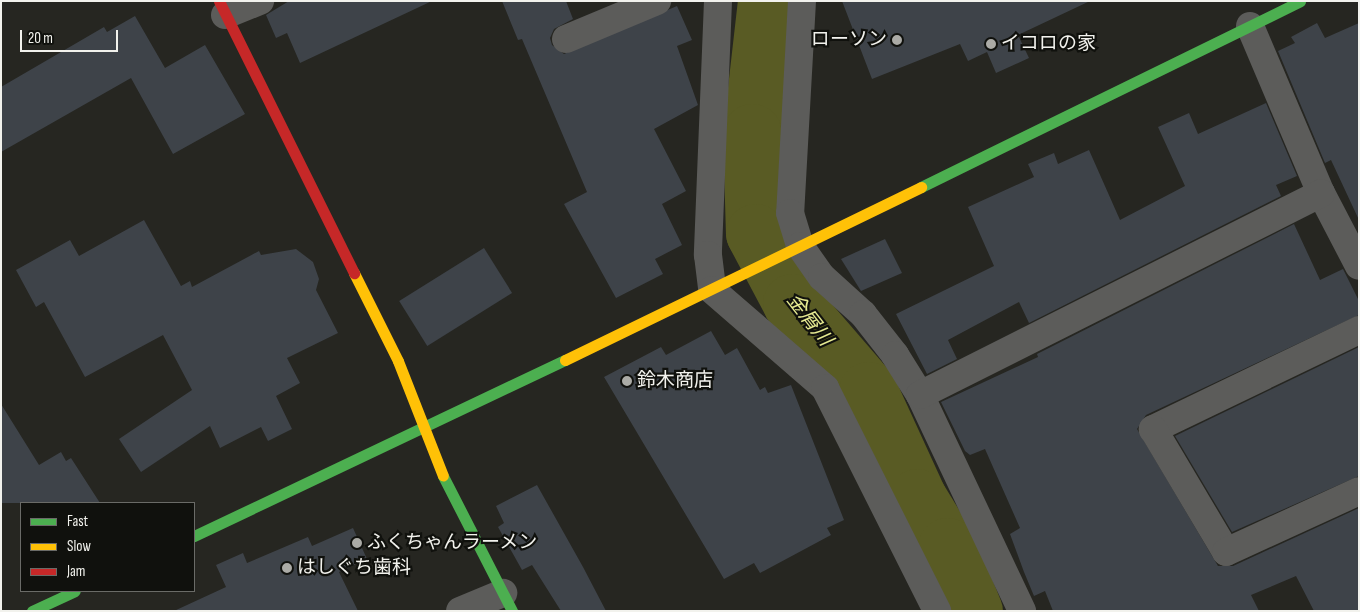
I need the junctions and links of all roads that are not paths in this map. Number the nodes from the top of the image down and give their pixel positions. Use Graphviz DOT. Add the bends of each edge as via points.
graph roads {
  1 [pos="260,1"];
  2 [pos="657,1"];
  3 [pos="718,1"];
  4 [pos="802,1"];
  5 [pos="1300,1"];
  6 [pos="222,8"];
  7 [pos="1250,26"];
  8 [pos="566,40"];
  9 [pos="1321,193"];
  10 [pos="800,246"];
  11 [pos="1356,252"];
  12 [pos="712,290"];
  13 [pos="1359,330"];
  14 [pos="920,395"];
  15 [pos="424,429"];
  16 [pos="1359,491"];
  17 [pos="195,536"];
  18 [pos="73,592"];
  19 [pos="507,602"];
  20 [pos="32,611"];
  21 [pos="460,611"];
  22 [pos="936,611"];
  23 [pos="1022,611"];
  1 -- 6 [label="street"];
  2 -- 8 [label="street"];
  3 -- 12 [label="street" via="708,255"];
  4 -- 10 [label="street" via="790,212"];
  5 -- 7 [label="street"];
  6 -- 15 [label="street" via="398,361"];
  7 -- 9 [label="street"];
  7 -- 10 [label="street"];
  9 -- 11 [label="street"];
  9 -- 14 [label="street"];
  10 -- 12 [label="street"];
  10 -- 14 [label="street" via="822,277 862,314 890,348"];
  12 -- 15 [label="street"];
  12 -- 22 [label="street" via="826,388"];
  13 -- 16 [label="street" via="1153,428 1226,552"];
  14 -- 23 [label="street"];
  15 -- 17 [label="street"];
  15 -- 19 [label="street" via="452,498"];
  18 -- 20 [label="street"];
  19 -- 21 [label="street"];
}
